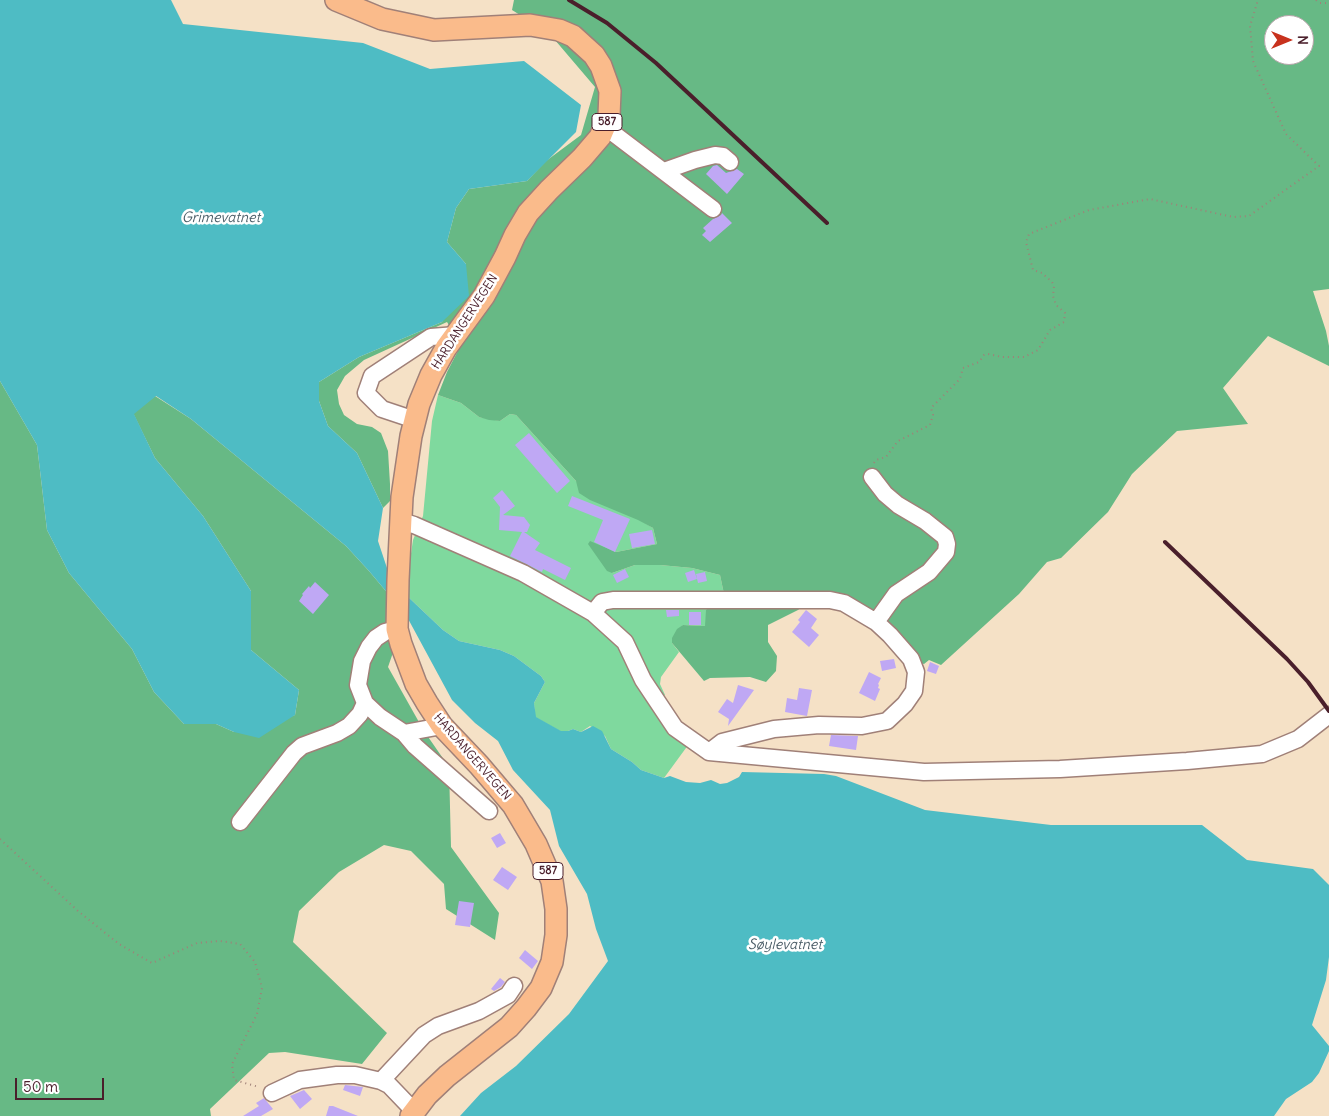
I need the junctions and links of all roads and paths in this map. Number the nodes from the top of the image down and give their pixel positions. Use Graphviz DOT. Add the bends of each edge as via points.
graph roads {
  1 [pos="336,0"];
  2 [pos="1258,0"];
  3 [pos="1316,0"];
  4 [pos="1329,3"];
  5 [pos="606,127"];
  6 [pos="730,162"];
  7 [pos="664,171"];
  8 [pos="713,208"];
  9 [pos="456,335"];
  10 [pos="415,420"];
  11 [pos="872,476"];
  12 [pos="401,521"];
  13 [pos="593,613"];
  14 [pos="397,622"];
  15 [pos="876,622"];
  16 [pos="365,703"];
  17 [pos="1329,715"];
  18 [pos="442,726"];
  19 [pos="404,733"];
  20 [pos="709,752"];
  21 [pos="489,811"];
  22 [pos="240,822"];
  23 [pos="0,839"];
  24 [pos="514,986"];
  25 [pos="381,1081"];
  26 [pos="272,1093"];
  27 [pos="412,1114"];
  1 -- 5 [label="main road, HARDANGERVEGEN / 587" via="382,19 434,30 530,24 574,36 594,55 607,78 611,104"];
  2 -- 11 [label="path" via="1250,26 1253,61 1286,134 1319,166 1249,216 1233,216 1150,199 1089,210 1029,234 1026,242 1033,270 1052,282 1056,305 1065,313 1064,322 1050,330 1038,350 1024,357 988,354 979,362 963,368 960,379 931,408 930,425 898,441 886,457 876,460"];
  3 -- 4 [label="path"];
  5 -- 7 [label="street"];
  5 -- 9 [label="main road, HARDANGERVEGEN / 587" via="592,148 528,214 484,296"];
  6 -- 7 [label="street" via="723,156 714,155"];
  7 -- 8 [label="street"];
  9 -- 10 [label="main road, HARDANGERVEGEN / 587" via="431,376"];
  9 -- 10 [label="street" via="431,337 372,376 366,394 382,409"];
  10 -- 12 [label="main road, HARDANGERVEGEN / 587"];
  11 -- 15 [label="street" via="885,494 926,521 945,537 947,544 946,552 929,572 896,594"];
  12 -- 13 [label="street" via="523,573"];
  12 -- 14 [label="main road, HARDANGERVEGEN / 587"];
  13 -- 15 [label="street" via="602,602 613,600 830,600"];
  13 -- 20 [label="street" via="625,642 643,680 675,728"];
  14 -- 16 [label="street" via="376,638 362,660 358,685"];
  14 -- 18 [label="main road, HARDANGERVEGEN / 587" via="408,666"];
  15 -- 20 [label="street" via="911,660 916,672 914,691 887,722 774,729 722,742"];
  16 -- 19 [label="street, HARDANGERVEGEN"];
  16 -- 22 [label="street" via="360,714 348,726 302,746 294,753"];
  17 -- 20 [label="street" via="1298,739 1262,754 1060,770 924,772"];
  18 -- 19 [label="street"];
  18 -- 27 [label="main road, HARDANGERVEGEN / 587" via="498,785 536,844 552,881 556,934 552,962 541,988 526,1008 509,1027 447,1076"];
  19 -- 21 [label="street, HARDANGERVEGEN"];
  23 -- 26 [label="path" via="78,911 120,944 152,963 197,943 220,940 240,944 255,962 262,988 257,1014 232,1064 234,1080"];
  24 -- 25 [label="street" via="508,995 479,1011 438,1026 424,1035"];
  25 -- 26 [label="street, HARDANGERVEGEN" via="337,1075 300,1080"];
  25 -- 27 [label="street, HARDANGERVEGEN" via="395,1090"];
}
